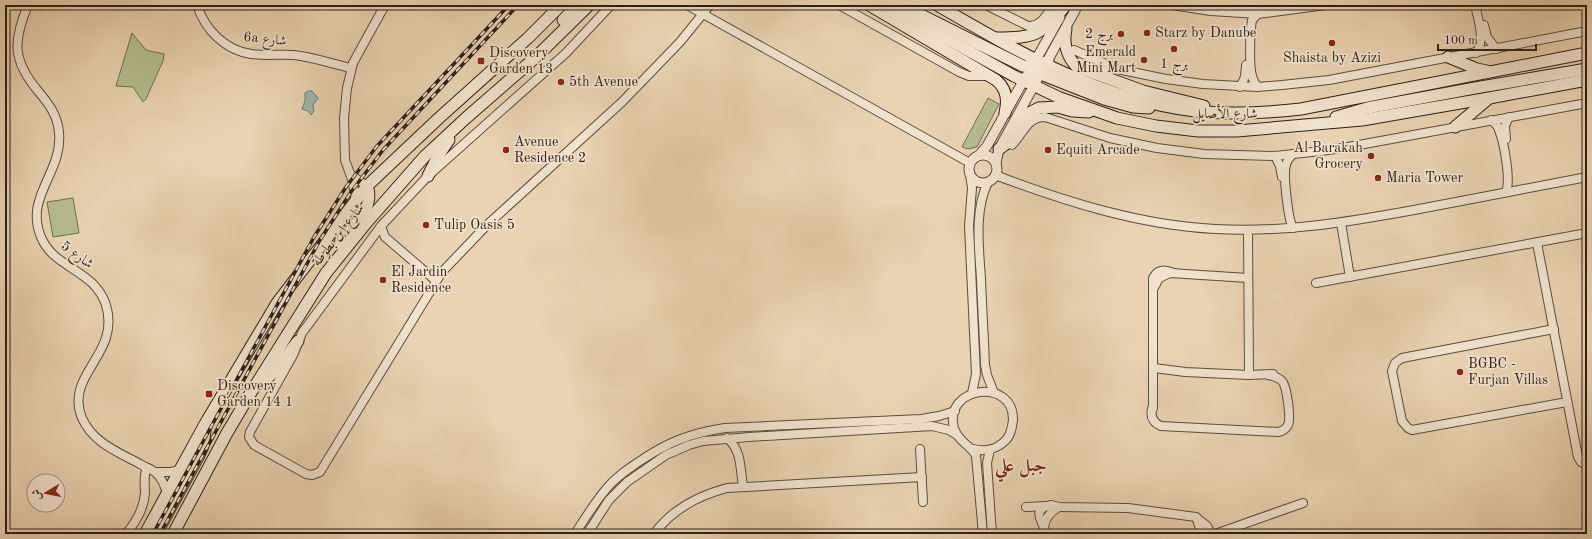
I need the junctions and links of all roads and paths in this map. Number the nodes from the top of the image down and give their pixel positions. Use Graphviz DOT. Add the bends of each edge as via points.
graph roads {
  1 [pos="28,5"];
  2 [pos="197,5"];
  3 [pos="385,5"];
  4 [pos="561,5"];
  5 [pos="578,5"];
  6 [pos="589,5"];
  7 [pos="596,5"];
  8 [pos="611,5"];
  9 [pos="687,5"];
  10 [pos="710,5"];
  11 [pos="839,5"];
  12 [pos="869,5"];
  13 [pos="886,5"];
  14 [pos="901,5"];
  15 [pos="937,5"];
  16 [pos="986,5"];
  17 [pos="1053,5"];
  18 [pos="1066,5"];
  19 [pos="1078,5"];
  20 [pos="1172,5"];
  21 [pos="1326,5"];
  22 [pos="1475,5"];
  23 [pos="1480,5"];
  24 [pos="1239,13"];
  25 [pos="703,14"];
  26 [pos="1258,14"];
  27 [pos="1066,29"];
  28 [pos="1587,31"];
  29 [pos="994,38"];
  30 [pos="1496,49"];
  31 [pos="1074,50"];
  32 [pos="1476,53"];
  33 [pos="1587,53"];
  34 [pos="1448,58"];
  35 [pos="351,68"];
  36 [pos="1117,69"];
  37 [pos="1587,69"];
  38 [pos="1036,71"];
  39 [pos="1493,72"];
  40 [pos="1091,73"];
  41 [pos="991,77"];
  42 [pos="1587,80"];
  43 [pos="508,82"];
  44 [pos="1587,85"];
  45 [pos="1240,87"];
  46 [pos="1258,87"];
  47 [pos="1546,88"];
  48 [pos="1489,98"];
  49 [pos="1587,103"];
  50 [pos="1098,111"];
  51 [pos="1005,113"];
  52 [pos="1240,113"];
  53 [pos="1508,117"];
  54 [pos="466,118"];
  55 [pos="1491,120"];
  56 [pos="1318,123"];
  57 [pos="1455,127"];
  58 [pos="980,154"];
  59 [pos="1293,154"];
  60 [pos="1275,156"];
  61 [pos="997,157"];
  62 [pos="970,162"];
  63 [pos="350,174"];
  64 [pos="970,175"];
  65 [pos="996,175"];
  66 [pos="428,176"];
  67 [pos="1587,177"];
  68 [pos="988,182"];
  69 [pos="367,186"];
  70 [pos="1519,190"];
  71 [pos="1506,192"];
  72 [pos="356,200"];
  73 [pos="1341,223"];
  74 [pos="381,226"];
  75 [pos="1293,228"];
  76 [pos="1248,230"];
  77 [pos="1279,230"];
  78 [pos="1587,233"];
  79 [pos="385,237"];
  80 [pos="371,238"];
  81 [pos="1538,243"];
  82 [pos="425,270"];
  83 [pos="326,272"];
  84 [pos="442,272"];
  85 [pos="1350,277"];
  86 [pos="1248,278"];
  87 [pos="436,280"];
  88 [pos="1316,283"];
  89 [pos="1554,329"];
  90 [pos="298,342"];
  91 [pos="1154,368"];
  92 [pos="1249,375"];
  93 [pos="972,393"];
  94 [pos="994,393"];
  95 [pos="250,394"];
  96 [pos="1568,402"];
  97 [pos="955,411"];
  98 [pos="205,424"];
  99 [pos="956,435"];
  100 [pos="750,436"];
  101 [pos="727,438"];
  102 [pos="920,449"];
  103 [pos="973,449"];
  104 [pos="990,450"];
  105 [pos="738,454"];
  106 [pos="1587,465"];
  107 [pos="147,468"];
  108 [pos="181,468"];
  109 [pos="155,472"];
  110 [pos="922,477"];
  111 [pos="742,486"];
  112 [pos="167,494"];
  113 [pos="923,502"];
  114 [pos="1303,503"];
  115 [pos="1046,506"];
  116 [pos="1026,507"];
  117 [pos="1058,507"];
  118 [pos="1196,518"];
  119 [pos="1046,531"];
  120 [pos="126,534"];
  121 [pos="145,534"];
  122 [pos="156,534"];
  123 [pos="173,534"];
  124 [pos="576,534"];
  125 [pos="587,534"];
  126 [pos="654,534"];
  127 [pos="983,534"];
  128 [pos="992,534"];
  129 [pos="1202,534"];
  130 [pos="1211,534"];
  131 [pos="1215,534"];
  1 -- 107 [label="street, شارع 5" via="18,32 17,49 26,75 52,109 58,124 60,140 57,157 38,202 38,232 49,250 87,278 96,288 107,312 106,340 81,385 80,413 99,441"];
  2 -- 35 [label="street, 6a شارع" via="202,19 214,34 238,50 251,54 300,56"];
  3 -- 35 [label="street"];
  4 -- 69 [label="main road, شارع إبن بطوطة"];
  5 -- 43 [label="main road"];
  6 -- 43 [label="main road, شارع إبن بطوطة"];
  7 -- 43 [label="main road" via="540,60"];
  8 -- 66 [label="street" via="566,52"];
  9 -- 25 [label="street"];
  10 -- 25 [label="street"];
  11 -- 41 [label="street" via="959,72 969,76"];
  12 -- 41 [label="main road"];
  13 -- 38 [label="main road, شارع الأصايل"];
  14 -- 38 [label="main road"];
  15 -- 29 [label="main road, شارع الأصايل"];
  16 -- 17 [label="street" via="1024,25 1032,26 1043,20"];
  18 -- 29 [label="main road" via="1050,24 1038,33 1023,38"];
  18 -- 38 [label="street"];
  19 -- 27 [label="street"];
  20 -- 24 [label="street"];
  21 -- 26 [label="street"];
  22 -- 32 [label="street" via="1481,37"];
  23 -- 30 [label="street" via="1487,37"];
  24 -- 26 [label="street"];
  24 -- 45 [label="street" via="1246,20 1246,74"];
  25 -- 62 [label="street"];
  25 -- 84 [label="street" via="622,102 487,225"];
  26 -- 46 [label="street" via="1252,20 1251,74"];
  27 -- 38 [label="street"];
  27 -- 40 [label="main road" via="1066,47 1072,62"];
  28 -- 30 [label="street"];
  29 -- 38 [label="main road, شارع الأصايل"];
  30 -- 32 [label="street"];
  31 -- 36 [label="street"];
  32 -- 34 [label="street"];
  33 -- 39 [label="main road, شارع الأصايل"];
  34 -- 39 [label="main road"];
  34 -- 46 [label="street" via="1329,80"];
  35 -- 63 [label="street" via="344,118 345,160"];
  36 -- 40 [label="street"];
  36 -- 45 [label="street" via="1185,82"];
  37 -- 56 [label="main road" via="1360,110"];
  38 -- 50 [label="main road, شارع الأصايل" via="1080,106"];
  38 -- 51 [label="street"];
  38 -- 52 [label="main road, شارع الأصايل" via="1093,96 1126,105"];
  38 -- 61 [label="street"];
  39 -- 52 [label="main road, شارع الأصايل" via="1301,109"];
  40 -- 52 [label="main road" via="1166,98"];
  41 -- 51 [label="main road" via="1004,88 1007,106"];
  42 -- 47 [label="main road, شارع الأصايل"];
  43 -- 54 [label="main road, شارع إبن بطوطة"];
  44 -- 47 [label="main road"];
  45 -- 46 [label="street"];
  47 -- 48 [label="main road, شارع الأصايل"];
  48 -- 56 [label="main road, شارع الأصايل" via="1362,120"];
  48 -- 57 [label="main road"];
  49 -- 53 [label="street"];
  50 -- 56 [label="main road, شارع الأصايل" via="1117,118 1156,126 1198,131 1237,131"];
  50 -- 61 [label="main road" via="1076,112 1050,106 1039,108 1027,114 1010,142"];
  51 -- 58 [label="street"];
  53 -- 55 [label="street"];
  53 -- 70 [label="street" via="1505,130 1514,180"];
  54 -- 66 [label="main road" via="438,156"];
  54 -- 83 [label="main road, شارع إبن بطوطة" via="425,156"];
  55 -- 57 [label="street"];
  55 -- 71 [label="street" via="1497,125 1501,137 1509,181"];
  57 -- 59 [label="street" via="1348,147"];
  58 -- 61 [label="street"];
  58 -- 62 [label="street"];
  59 -- 60 [label="street"];
  59 -- 75 [label="street" via="1286,170 1289,216"];
  60 -- 61 [label="street" via="1204,154 1157,148 1110,138 1045,116 1031,120 1016,141"];
  60 -- 77 [label="street" via="1281,170 1284,216 1284,223"];
  61 -- 65 [label="street"];
  62 -- 64 [label="street"];
  63 -- 69 [label="street"];
  63 -- 72 [label="street"];
  64 -- 68 [label="street" via="976,181"];
  64 -- 93 [label="street" via="972,188 969,233 976,374"];
  65 -- 68 [label="street"];
  65 -- 76 [label="street" via="1072,202 1133,218 1174,225"];
  66 -- 74 [label="street"];
  67 -- 70 [label="street"];
  68 -- 94 [label="street" via="982,196 979,215 979,239 985,365"];
  69 -- 72 [label="main road, شارع إبن بطوطة"];
  69 -- 83 [label="main road" via="369,193 366,208 335,252"];
  70 -- 71 [label="street"];
  71 -- 73 [label="street"];
  72 -- 98 [label="main road, شارع إبن بطوطة" via="281,298"];
  73 -- 75 [label="street"];
  73 -- 85 [label="street"];
  74 -- 79 [label="street"];
  74 -- 80 [label="street"];
  75 -- 77 [label="street"];
  76 -- 77 [label="street"];
  76 -- 86 [label="street"];
  78 -- 81 [label="street"];
  79 -- 80 [label="street"];
  79 -- 82 [label="street"];
  80 -- 90 [label="street"];
  81 -- 85 [label="street"];
  81 -- 89 [label="street"];
  82 -- 84 [label="street"];
  82 -- 87 [label="street"];
  83 -- 95 [label="main road, شارع إبن بطوطة"];
  84 -- 87 [label="street"];
  85 -- 88 [label="street"];
  86 -- 91 [label="street" via="1174,273 1159,278 1153,293"];
  86 -- 92 [label="street"];
  87 -- 90 [label="street" via="318,474 309,475 254,445 249,437"];
  89 -- 96 [label="street"];
  89 -- 96 [label="street" via="1402,358 1394,362 1392,371 1402,421 1412,430"];
  90 -- 95 [label="main road" via="273,373"];
  91 -- 92 [label="street"];
  91 -- 92 [label="street" via="1154,414 1158,420 1169,425 1266,431 1282,426 1288,414 1285,384 1276,376"];
  93 -- 94 [label="street"];
  93 -- 97 [label="street" via="959,403"];
  94 -- 104 [label="street" via="1001,397 1013,416 1008,438 1000,446"];
  95 -- 123 [label="main road, شارع إبن بطوطة"];
  96 -- 106 [label="street" via="1578,457"];
  97 -- 99 [label="street" via="953,419"];
  97 -- 124 [label="street" via="921,418 725,428 685,436 658,449 615,480 599,498"];
  98 -- 108 [label="main road, شارع إبن بطوطة"];
  98 -- 122 [label="main road" via="204,440 198,457"];
  99 -- 100 [label="street" via="949,430 932,426"];
  99 -- 103 [label="street" via="966,446"];
  100 -- 101 [label="street"];
  100 -- 105 [label="street" via="742,444"];
  101 -- 105 [label="street"];
  101 -- 125 [label="street" via="683,447 639,472 609,500"];
  102 -- 110 [label="street"];
  103 -- 104 [label="street"];
  103 -- 127 [label="street" via="978,467"];
  104 -- 128 [label="street" via="987,463"];
  105 -- 111 [label="street"];
  107 -- 109 [label="street, شارع 5"];
  107 -- 120 [label="street" via="144,476 143,505"];
  108 -- 109 [label="street" via="171,472"];
  108 -- 112 [label="main road, شارع إبن بطوطة"];
  109 -- 112 [label="street" via="162,480"];
  110 -- 111 [label="street"];
  110 -- 113 [label="street"];
  111 -- 126 [label="street" via="711,492 696,498 670,516"];
  112 -- 121 [label="main road, شارع إبن بطوطة"];
  114 -- 131 [label="street"];
  115 -- 116 [label="street"];
  115 -- 117 [label="street"];
  115 -- 119 [label="street" via="1039,518"];
  117 -- 118 [label="street" via="1128,508"];
  117 -- 119 [label="street" via="1050,513 1045,522"];
  118 -- 129 [label="street"];
  118 -- 130 [label="street" via="1207,526"];
}
